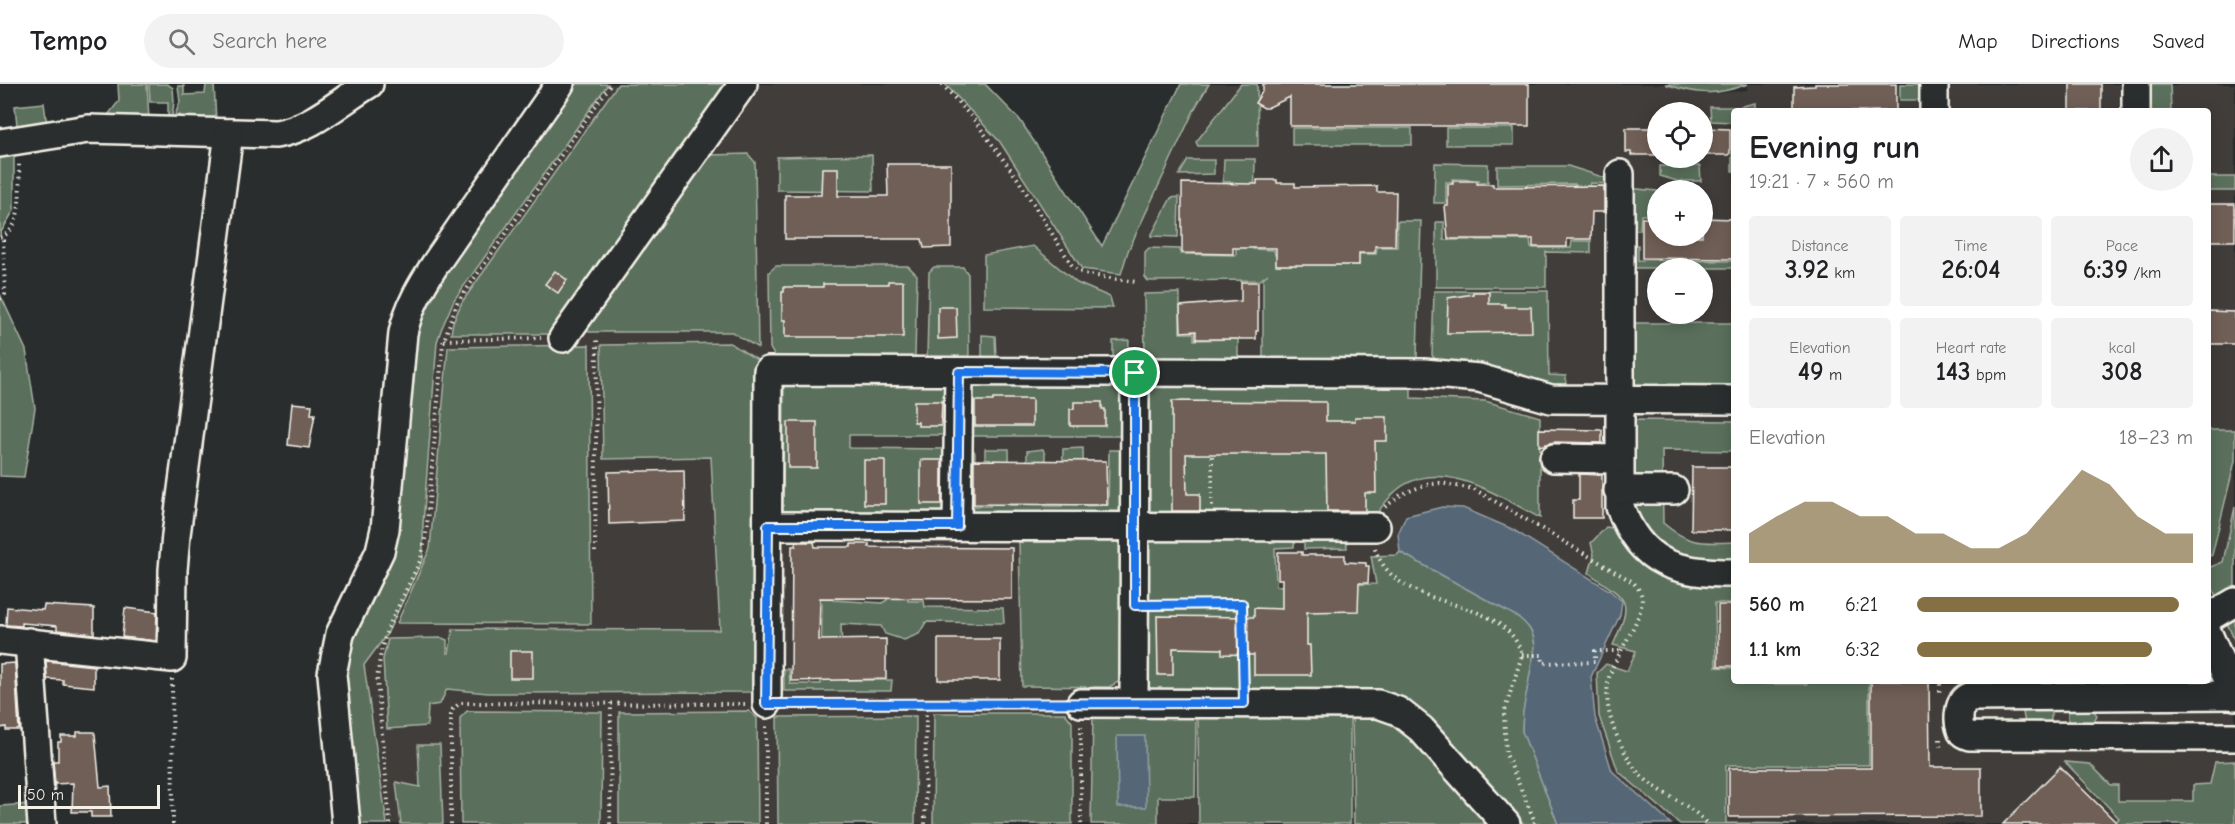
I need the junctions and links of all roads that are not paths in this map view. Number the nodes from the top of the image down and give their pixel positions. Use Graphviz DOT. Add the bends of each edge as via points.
graph roads {
  1 [pos="369,84"];
  2 [pos="560,84"];
  3 [pos="743,84"];
  4 [pos="1934,84"];
  5 [pos="2136,84"];
  6 [pos="1934,108"];
  7 [pos="2136,108"];
  8 [pos="229,133"];
  9 [pos="10,141"];
  10 [pos="1620,174"];
  11 [pos="563,338"];
  12 [pos="959,372"];
  13 [pos="1135,373"];
  14 [pos="1619,400"];
  15 [pos="1731,400"];
  16 [pos="1554,458"];
  17 [pos="1618,459"];
  18 [pos="1618,490"];
  19 [pos="1674,490"];
  20 [pos="768,526"];
  21 [pos="957,526"];
  22 [pos="1135,526"];
  23 [pos="1376,527"];
  24 [pos="1731,573"];
  25 [pos="2235,602"];
  26 [pos="2211,616"];
  27 [pos="0,640"];
  28 [pos="2211,641"];
  29 [pos="29,642"];
  30 [pos="2235,696"];
  31 [pos="1081,703"];
  32 [pos="1134,703"];
  33 [pos="766,704"];
  34 [pos="2235,737"];
  35 [pos="42,824"];
  36 [pos="346,824"];
  37 [pos="1506,824"];
  1 -- 8 [label="street" via="297,129 276,134"];
  2 -- 36 [label="street" via="425,280 407,314 385,529 380,551 340,634 332,674"];
  3 -- 11 [label="street"];
  4 -- 6 [label="street"];
  5 -- 7 [label="street"];
  8 -- 9 [label="street" via="88,129"];
  8 -- 29 [label="street" via="176,535 172,657"];
  10 -- 14 [label="street" via="1623,295"];
  12 -- 13 [label="street"];
  12 -- 20 [label="street" via="768,371"];
  12 -- 21 [label="street"];
  13 -- 14 [label="street" via="1457,375 1551,399"];
  13 -- 22 [label="street"];
  14 -- 15 [label="street"];
  14 -- 17 [label="street"];
  16 -- 17 [label="street"];
  17 -- 18 [label="street"];
  18 -- 19 [label="street"];
  18 -- 24 [label="street" via="1625,522 1648,554 1697,572"];
  20 -- 21 [label="street"];
  20 -- 33 [label="street"];
  21 -- 22 [label="street"];
  22 -- 23 [label="street"];
  22 -- 32 [label="street"];
  25 -- 26 [label="street"];
  27 -- 29 [label="street"];
  28 -- 30 [label="street"];
  29 -- 35 [label="street"];
  30 -- 34 [label="street" via="1968,697 1961,703 1960,729 1969,736"];
  31 -- 32 [label="street"];
  32 -- 37 [label="street" via="1357,703 1398,711 1421,729"];
}
